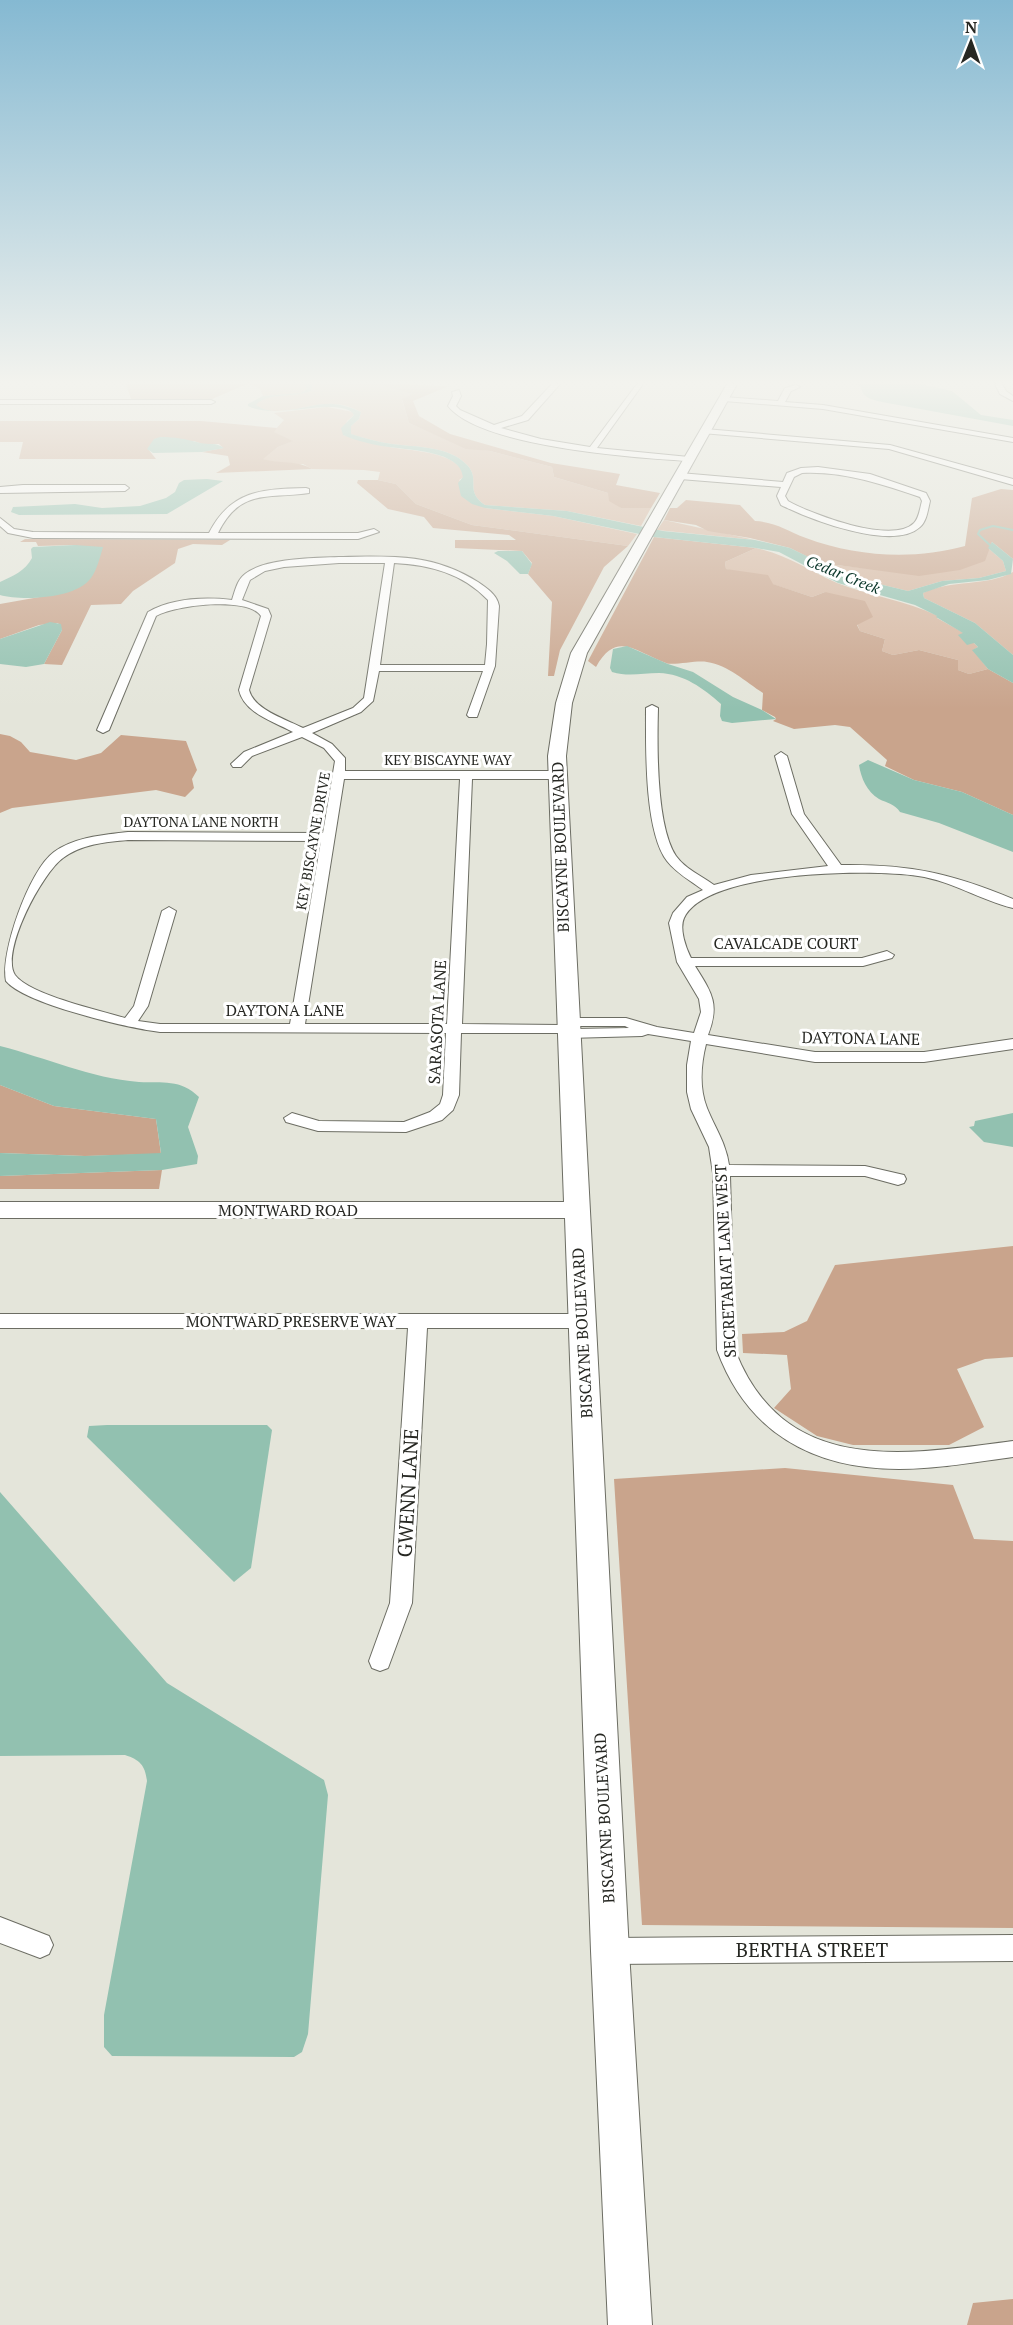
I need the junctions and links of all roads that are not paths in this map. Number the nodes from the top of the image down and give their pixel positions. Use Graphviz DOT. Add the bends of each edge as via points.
graph roads {
  1 [pos="265,492"];
  2 [pos="670,492"];
  3 [pos="782,492"];
  4 [pos="918,492"];
  5 [pos="0,520"];
  6 [pos="374,532"];
  7 [pos="212,536"];
  8 [pos="390,561"];
  9 [pos="236,603"];
  10 [pos="375,668"];
  11 [pos="488,668"];
  12 [pos="652,708"];
  13 [pos="472,715"];
  14 [pos="103,730"];
  15 [pos="302,732"];
  16 [pos="782,756"];
  17 [pos="237,764"];
  18 [pos="340,775"];
  19 [pos="557,775"];
  20 [pos="466,776"];
  21 [pos="328,837"];
  22 [pos="837,869"];
  23 [pos="711,889"];
  24 [pos="1013,904"];
  25 [pos="169,911"];
  26 [pos="887,955"];
  27 [pos="684,962"];
  28 [pos="12,980"];
  29 [pos="128,1024"];
  30 [pos="297,1028"];
  31 [pos="568,1028"];
  32 [pos="455,1029"];
  33 [pos="700,1038"];
  34 [pos="1013,1044"];
  35 [pos="292,1118"];
  36 [pos="721,1170"];
  37 [pos="897,1179"];
  38 [pos="0,1210"];
  39 [pos="576,1210"];
  40 [pos="0,1321"];
  41 [pos="581,1321"];
  42 [pos="418,1322"];
  43 [pos="1013,1449"];
  44 [pos="380,1661"];
  45 [pos="0,1930"];
  46 [pos="40,1946"];
  47 [pos="1013,1948"];
  48 [pos="610,1951"];
  49 [pos="630,2325"];
  1 -- 7 [label="street" via="245,498 219,518"];
  2 -- 19 [label="street, BISCAYNE BOULEVARD" via="590,631 571,672 559,722"];
  3 -- 4 [label="street" via="781,499 789,506 865,532 886,534 911,530 918,524 925,497"];
  5 -- 7 [label="street" via="11,531 33,535"];
  6 -- 7 [label="street" via="358,536"];
  8 -- 9 [label="street" via="287,562 256,570 244,581"];
  8 -- 10 [label="street"];
  8 -- 11 [label="street" via="434,564 450,570 492,599"];
  9 -- 14 [label="street" via="177,604 156,611"];
  9 -- 15 [label="street, KEY BISCAYNE DRIVE" via="260,608 266,616 244,695 254,707"];
  10 -- 11 [label="street"];
  10 -- 15 [label="street" via="365,704"];
  11 -- 13 [label="street"];
  12 -- 23 [label="street" via="652,759 663,843 680,867"];
  15 -- 17 [label="street" via="248,754"];
  15 -- 18 [label="street, KEY BISCAYNE DRIVE" via="339,756"];
  16 -- 22 [label="street" via="798,814"];
  18 -- 20 [label="street, KEY BISCAYNE WAY"];
  18 -- 21 [label="street, KEY BISCAYNE DRIVE"];
  19 -- 20 [label="street, KEY BISCAYNE WAY"];
  19 -- 31 [label="street, BISCAYNE BOULEVARD"];
  20 -- 32 [label="street, SARASOTA LANE"];
  21 -- 28 [label="street, DAYTONA LANE NORTH" via="128,836 75,846 51,859 37,875 2,957 5,973"];
  21 -- 30 [label="street, KEY BISCAYNE DRIVE"];
  22 -- 23 [label="street, SECRETARIAT LANE WEST" via="740,881"];
  22 -- 24 [label="street, SECRETARIAT LANE WEST" via="880,867 922,872"];
  23 -- 27 [label="street, SECRETARIAT LANE WEST" via="685,904 678,916 678,948"];
  25 -- 29 [label="street" via="141,1006"];
  26 -- 27 [label="street, CAVALCADE COURT" via="862,962"];
  27 -- 33 [label="street, SECRETARIAT LANE WEST" via="708,1006"];
  28 -- 29 [label="street, DAYTONA LANE" via="28,992"];
  29 -- 30 [label="street, DAYTONA LANE" via="160,1028"];
  30 -- 32 [label="street, DAYTONA LANE"];
  31 -- 32 [label="street, DAYTONA LANE"];
  31 -- 33 [label="street, DAYTONA LANE" via="655,1031"];
  31 -- 39 [label="street, BISCAYNE BOULEVARD"];
  32 -- 35 [label="street, SARASOTA LANE" via="451,1095 447,1106 436,1116 406,1127 318,1126"];
  33 -- 34 [label="street, DAYTONA LANE" via="815,1057 924,1057"];
  33 -- 36 [label="street, SECRETARIAT LANE WEST" via="695,1056 695,1092 719,1152"];
  36 -- 37 [label="street" via="865,1171"];
  36 -- 43 [label="street, SECRETARIAT LANE WEST" via="726,1350 742,1390 760,1411 813,1446 856,1458 907,1461"];
  38 -- 39 [label="street, MONTWARD ROAD"];
  39 -- 41 [label="street, BISCAYNE BOULEVARD"];
  40 -- 42 [label="street, MONTWARD PRESERVE WAY"];
  41 -- 42 [label="street, MONTWARD PRESERVE WAY"];
  41 -- 48 [label="street, BISCAYNE BOULEVARD"];
  42 -- 44 [label="street, GWENN LANE" via="401,1603"];
  45 -- 46 [label="street"];
  47 -- 48 [label="street, BERTHA STREET"];
  48 -- 49 [label="street, BISCAYNE BOULEVARD"];
}
